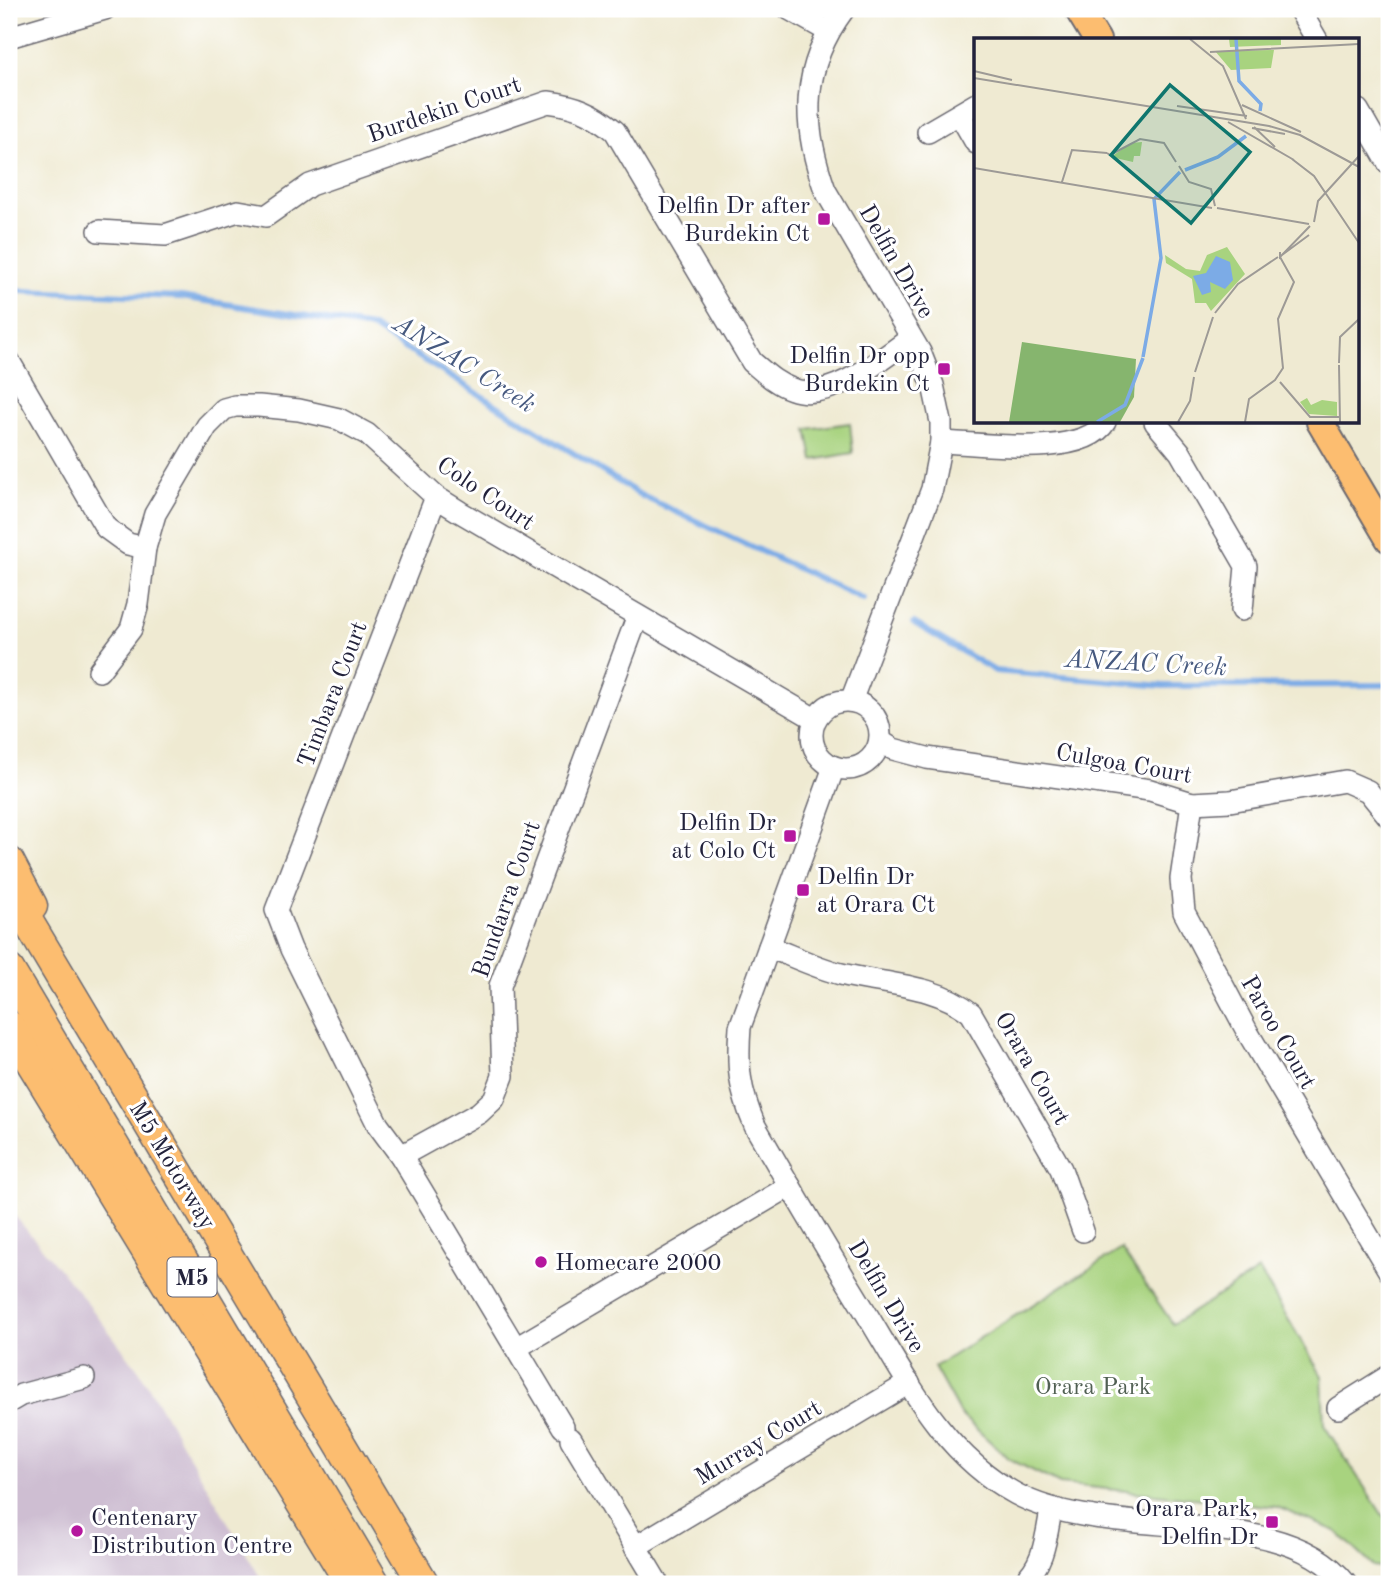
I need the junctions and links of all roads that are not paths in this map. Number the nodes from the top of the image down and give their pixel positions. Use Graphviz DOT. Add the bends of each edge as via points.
graph roads {
  1 [pos="105,9"];
  2 [pos="789,9"];
  3 [pos="844,9"];
  4 [pos="1078,9"];
  5 [pos="1299,9"];
  6 [pos="828,31"];
  7 [pos="9,37"];
  8 [pos="1096,38"];
  9 [pos="1316,38"];
  10 [pos="968,109"];
  11 [pos="1360,113"];
  12 [pos="928,132"];
  13 [pos="974,134"];
  14 [pos="1389,164"];
  15 [pos="99,231"];
  16 [pos="911,338"];
  17 [pos="9,361"];
  18 [pos="1102,424"];
  19 [pos="1157,424"];
  20 [pos="1321,424"];
  21 [pos="941,442"];
  22 [pos="436,497"];
  23 [pos="1389,539"];
  24 [pos="145,548"];
  25 [pos="1242,610"];
  26 [pos="637,618"];
  27 [pos="99,671"];
  28 [pos="852,701"];
  29 [pos="815,719"];
  30 [pos="880,741"];
  31 [pos="834,767"];
  32 [pos="1192,803"];
  33 [pos="1389,817"];
  34 [pos="9,862"];
  35 [pos="9,890"];
  36 [pos="769,947"];
  37 [pos="9,970"];
  38 [pos="9,1026"];
  39 [pos="142,1114"];
  40 [pos="401,1156"];
  41 [pos="790,1186"];
  42 [pos="1083,1231"];
  43 [pos="1389,1271"];
  44 [pos="516,1348"];
  45 [pos="1389,1376"];
  46 [pos="84,1378"];
  47 [pos="909,1382"];
  48 [pos="9,1402"];
  49 [pos="1338,1408"];
  50 [pos="1052,1510"];
  51 [pos="635,1547"];
  52 [pos="351,1584"];
  53 [pos="375,1584"];
  54 [pos="424,1584"];
  55 [pos="658,1584"];
  56 [pos="1021,1584"];
  57 [pos="1346,1584"];
  1 -- 7 [label="street"];
  2 -- 6 [label="street"];
  3 -- 6 [label="street, Delfin Drive"];
  4 -- 8 [label="main road"];
  5 -- 9 [label="street"];
  6 -- 16 [label="street, Delfin Drive" via="808,98 814,161 825,190"];
  10 -- 12 [label="street"];
  10 -- 13 [label="street"];
  11 -- 14 [label="street"];
  15 -- 16 [label="street, Burdekin Court" via="165,235 238,211 266,215 310,185 548,102 572,105 594,113 615,131 752,362 772,379 793,390 817,393 876,363"];
  16 -- 21 [label="street, Delfin Drive" via="933,384"];
  17 -- 24 [label="street" via="106,528 128,544"];
  18 -- 21 [label="street" via="1083,439 1059,446"];
  19 -- 25 [label="street" via="1180,452 1246,566"];
  20 -- 23 [label="main road"];
  21 -- 28 [label="street, Delfin Drive" via="932,489"];
  22 -- 24 [label="street, Colo Court" via="367,433 339,419 299,410 235,406 224,409 207,426 155,514"];
  22 -- 26 [label="street, Colo Court"];
  22 -- 40 [label="street, Timbara Court" via="276,910 378,1125"];
  24 -- 27 [label="street, Colo Court" via="131,629"];
  26 -- 29 [label="street, Colo Court"];
  26 -- 40 [label="street, Bundarra Court" via="500,986 503,1076 494,1100 480,1113"];
  28 -- 29 [label="street" via="832,704"];
  28 -- 30 [label="street" via="877,720"];
  29 -- 31 [label="street" via="811,732 814,747 822,760"];
  30 -- 31 [label="street" via="871,759 862,765"];
  30 -- 32 [label="street, Culgoa Court" via="927,758 1150,790"];
  31 -- 36 [label="street, Delfin Drive"];
  32 -- 33 [label="street, Culgoa Court" via="1345,781 1368,791"];
  32 -- 43 [label="street, Paroo Court" via="1181,880 1184,912 1248,1033"];
  34 -- 39 [label="highway"];
  35 -- 39 [label="highway, M5 Motorway / M5"];
  36 -- 41 [label="street, Delfin Drive" via="740,1027 737,1061 741,1095 754,1126"];
  36 -- 42 [label="street, Orara Court" via="839,974 934,992 971,1013 1061,1169"];
  37 -- 53 [label="highway, M5 Motorway / M5"];
  38 -- 52 [label="highway"];
  39 -- 54 [label="highway, M5 Motorway / M5"];
  40 -- 44 [label="street"];
  41 -- 44 [label="street"];
  41 -- 47 [label="street, Delfin Drive"];
  44 -- 51 [label="street"];
  45 -- 49 [label="street"];
  46 -- 48 [label="street"];
  47 -- 50 [label="street, Delfin Drive" via="963,1457 1016,1494"];
  47 -- 51 [label="street, Murray Court"];
  50 -- 56 [label="street" via="1042,1557"];
  50 -- 57 [label="street, Delfin Drive" via="1272,1538 1313,1554"];
  51 -- 55 [label="street"];
}
